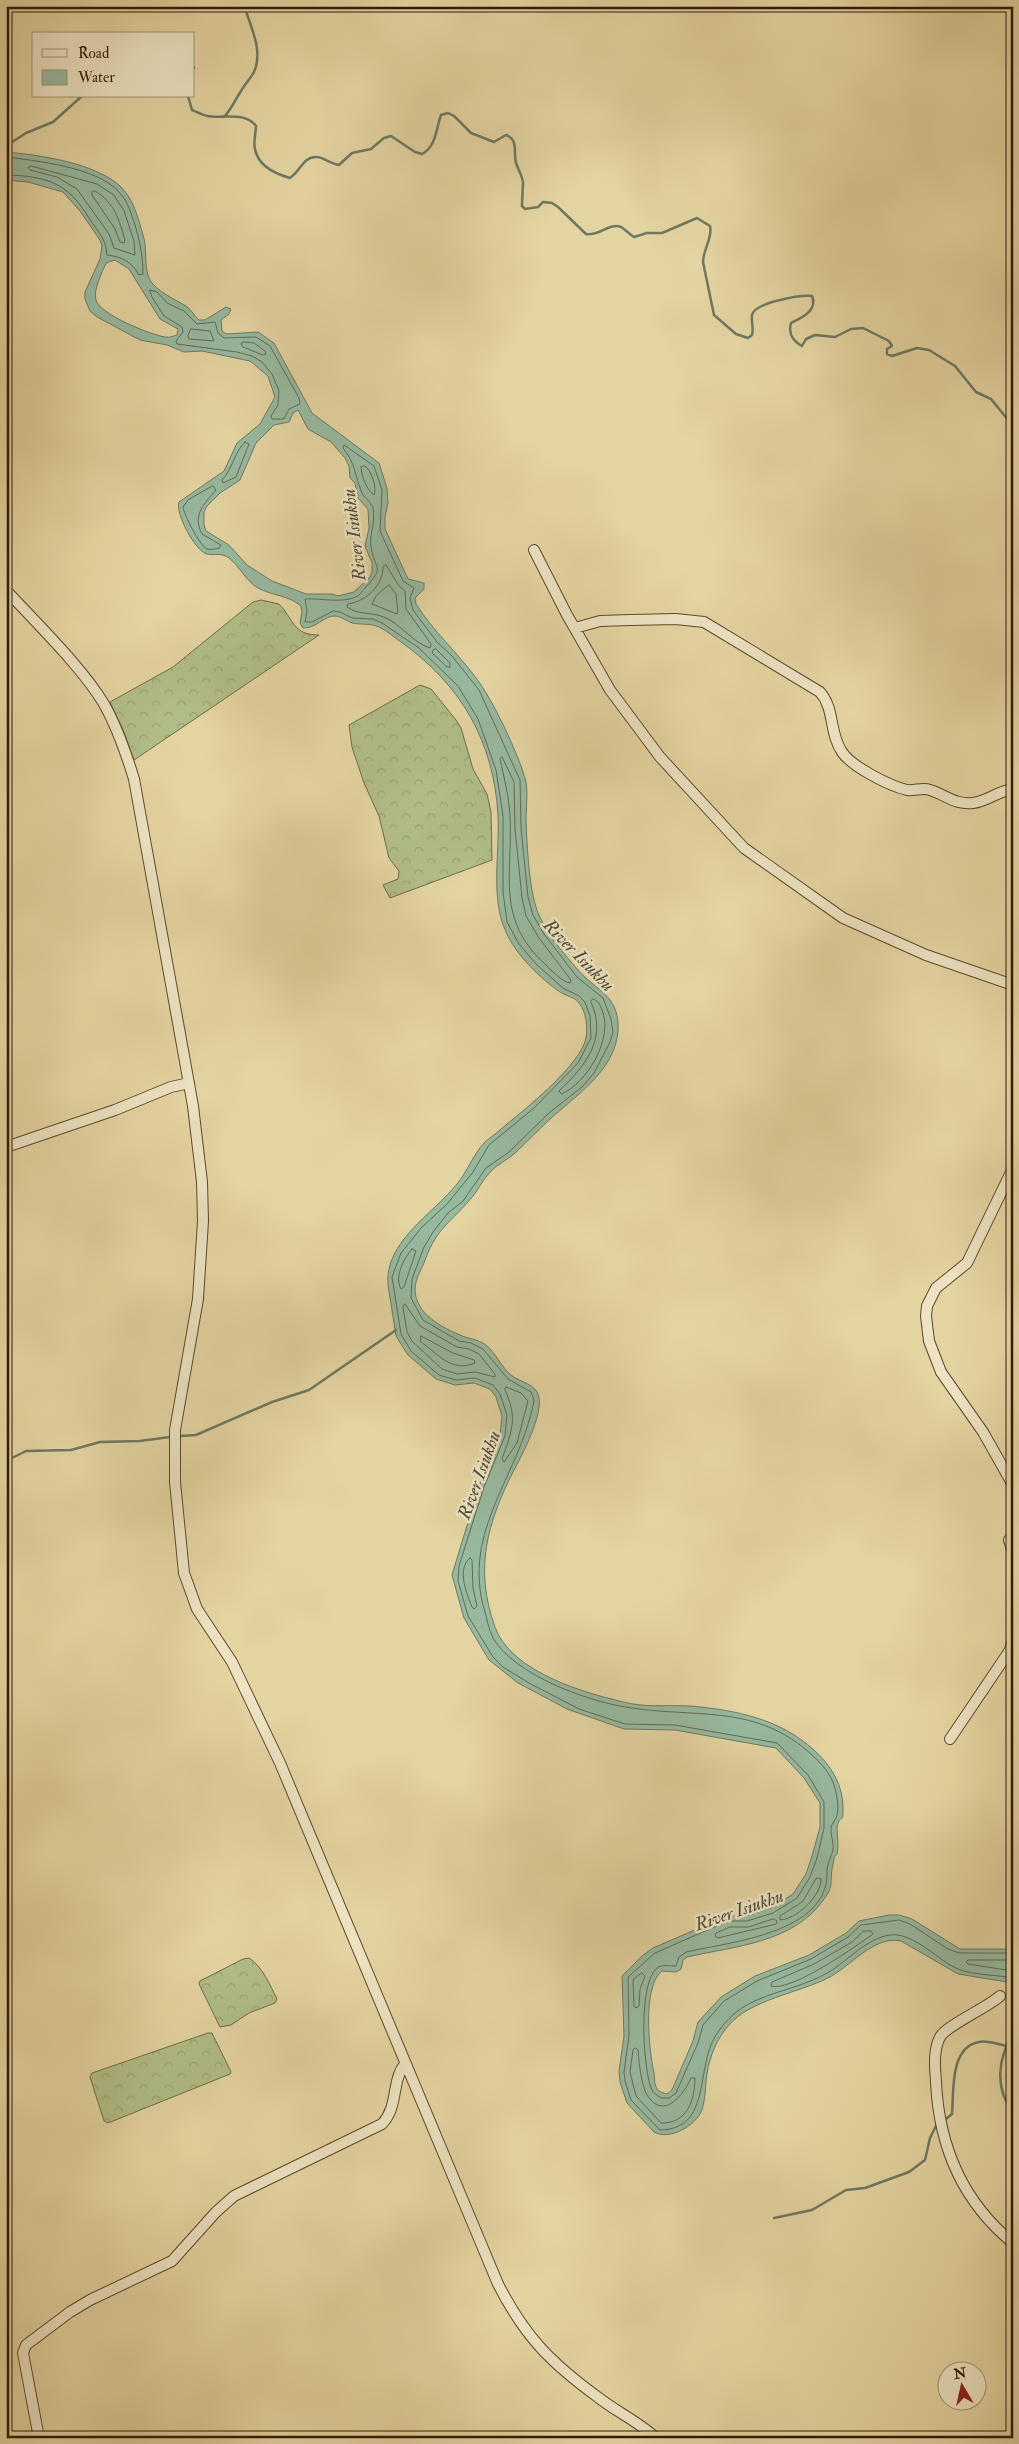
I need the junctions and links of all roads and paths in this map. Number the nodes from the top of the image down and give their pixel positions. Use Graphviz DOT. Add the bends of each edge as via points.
graph roads {
  1 [pos="534,550"];
  2 [pos="6,590"];
  3 [pos="574,628"];
  4 [pos="1013,789"];
  5 [pos="1013,985"];
  6 [pos="189,1082"];
  7 [pos="6,1147"];
  8 [pos="1013,1168"];
  9 [pos="1013,1485"];
  10 [pos="1013,1536"];
  11 [pos="1013,1552"];
  12 [pos="1013,1640"];
  13 [pos="950,1738"];
  14 [pos="1000,1996"];
  15 [pos="405,2064"];
  16 [pos="1013,2243"];
  17 [pos="39,2438"];
  18 [pos="656,2438"];
  1 -- 3 [label="street"];
  2 -- 6 [label="street" via="103,703 128,757"];
  3 -- 4 [label="street" via="600,621 676,619 704,622 820,692 829,704 838,745 848,759 864,772 907,790 925,788 962,803 982,801 998,792"];
  3 -- 5 [label="street" via="610,690 660,757 744,848 843,918 926,955"];
  6 -- 7 [label="street"];
  6 -- 15 [label="street" via="200,1155 203,1221 198,1298 175,1430 176,1490 184,1573 198,1609 232,1662 280,1763"];
  8 -- 9 [label="street" via="967,1263 936,1288 926,1316 929,1341 942,1372 983,1432"];
  10 -- 11 [label="street" via="1009,1540"];
  12 -- 13 [label="street" via="1010,1650"];
  14 -- 16 [label="street" via="942,2035 936,2053 937,2095 946,2146 959,2178 988,2222"];
  15 -- 17 [label="street" via="398,2077 390,2114 382,2124 234,2196 172,2261 90,2300 26,2345 23,2353"];
  15 -- 18 [label="street" via="515,2317 548,2357"];
}
